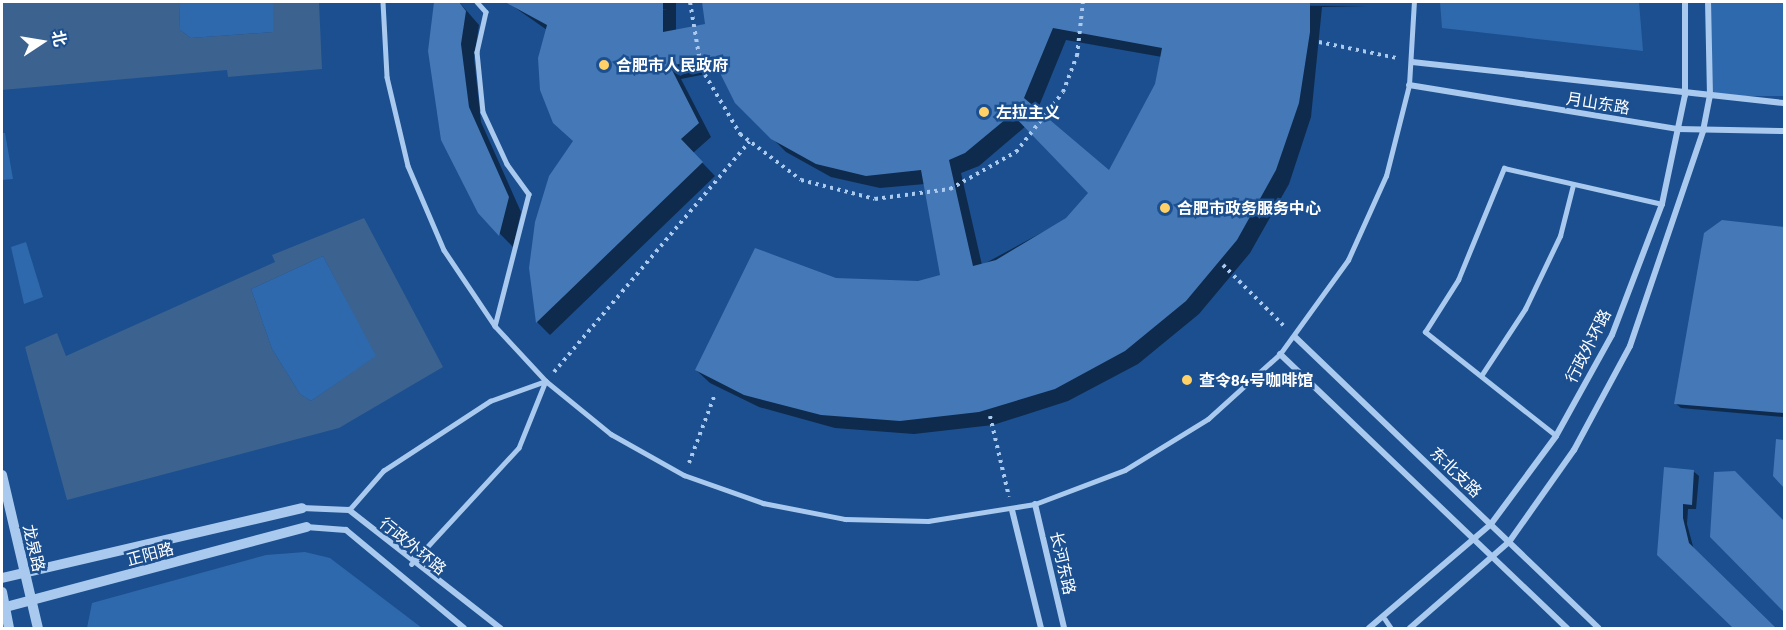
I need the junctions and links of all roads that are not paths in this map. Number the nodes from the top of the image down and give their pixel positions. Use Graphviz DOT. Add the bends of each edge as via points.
graph roads {
  1 [pos="382,2"];
  2 [pos="477,2"];
  3 [pos="1414,2"];
  4 [pos="1685,2"];
  5 [pos="1708,2"];
  6 [pos="1412,62"];
  7 [pos="1409,85"];
  8 [pos="1685,95"];
  9 [pos="1710,96"];
  10 [pos="1785,103"];
  11 [pos="1678,129"];
  12 [pos="1703,131"];
  13 [pos="1785,131"];
  14 [pos="1574,185"];
  15 [pos="1662,204"];
  16 [pos="495,326"];
  17 [pos="1295,337"];
  18 [pos="1280,354"];
  19 [pos="1481,376"];
  20 [pos="546,381"];
  21 [pos="1556,436"];
  22 [pos="2,475"];
  23 [pos="1035,504"];
  24 [pos="302,508"];
  25 [pos="349,510"];
  26 [pos="1012,510"];
  27 [pos="1491,524"];
  28 [pos="306,527"];
  29 [pos="1473,540"];
  30 [pos="1509,542"];
  31 [pos="1492,558"];
  32 [pos="412,564"];
  33 [pos="25,573"];
  34 [pos="2,578"];
  35 [pos="2,592"];
  36 [pos="32,601"];
  37 [pos="3,608"];
  38 [pos="1385,619"];
  39 [pos="9,628"];
  40 [pos="38,628"];
  41 [pos="464,628"];
  42 [pos="500,628"];
  43 [pos="1041,628"];
  44 [pos="1064,628"];
  45 [pos="1369,628"];
  46 [pos="1391,628"];
  47 [pos="1410,628"];
  48 [pos="1567,628"];
  49 [pos="1598,628"];
  1 -- 16 [label="lane" via="387,77 408,166 444,250"];
  2 -- 16 [label="lane" via="486,12 477,52 483,112 507,164 529,194"];
  3 -- 6 [label="lane"];
  4 -- 8 [label="street, 行政外环路"];
  5 -- 9 [label="street"];
  6 -- 7 [label="lane"];
  6 -- 8 [label="street, 月山东路"];
  7 -- 11 [label="street, 月山东路"];
  7 -- 17 [label="lane" via="1386,176 1353,250"];
  8 -- 9 [label="street, 月山东路"];
  8 -- 11 [label="street, 行政外环路"];
  9 -- 10 [label="street, 月山东路"];
  9 -- 12 [label="street"];
  11 -- 12 [label="street, 月山东路"];
  11 -- 15 [label="street, 行政外环路"];
  12 -- 13 [label="street, 月山东路"];
  12 -- 30 [label="street" via="1630,346 1574,450"];
  14 -- 15 [label="lane"];
  14 -- 19 [label="lane" via="1560,236 1526,309"];
  14 -- 19 [label="lane" via="1504,168 1458,280 1425,332"];
  15 -- 21 [label="street, 行政外环路" via="1612,335"];
  16 -- 20 [label="lane"];
  17 -- 18 [label="lane"];
  17 -- 27 [label="street, 东北支路"];
  18 -- 23 [label="lane" via="1199,425 1125,470"];
  18 -- 29 [label="street"];
  19 -- 21 [label="lane"];
  20 -- 25 [label="lane" via="480,407 383,471"];
  20 -- 26 [label="lane" via="611,434 684,475 763,503 845,519 928,521"];
  20 -- 32 [label="lane" via="519,448"];
  21 -- 27 [label="street, 行政外环路"];
  22 -- 33 [label="street, 龙泉路"];
  23 -- 26 [label="lane"];
  23 -- 44 [label="street, 长河东路"];
  24 -- 25 [label="street"];
  24 -- 33 [label="street, 正阳路"];
  25 -- 32 [label="street, 行政外环路"];
  26 -- 43 [label="street"];
  27 -- 29 [label="street, 行政外环路"];
  27 -- 30 [label="street, 东北支路"];
  28 -- 36 [label="street, 正阳路"];
  28 -- 41 [label="street, 行政外环路" via="346,530"];
  29 -- 31 [label="street"];
  29 -- 38 [label="street, 行政外环路"];
  30 -- 31 [label="street"];
  30 -- 49 [label="street, 东北支路"];
  31 -- 47 [label="street"];
  31 -- 48 [label="street"];
  32 -- 42 [label="street, 行政外环路"];
  33 -- 34 [label="street, 正阳路"];
  33 -- 36 [label="street, 龙泉路"];
  35 -- 37 [label="street"];
  36 -- 37 [label="street, 正阳路"];
  36 -- 40 [label="street, 龙泉路"];
  37 -- 39 [label="street"];
  38 -- 45 [label="street, 行政外环路"];
  38 -- 46 [label="lane"];
}
